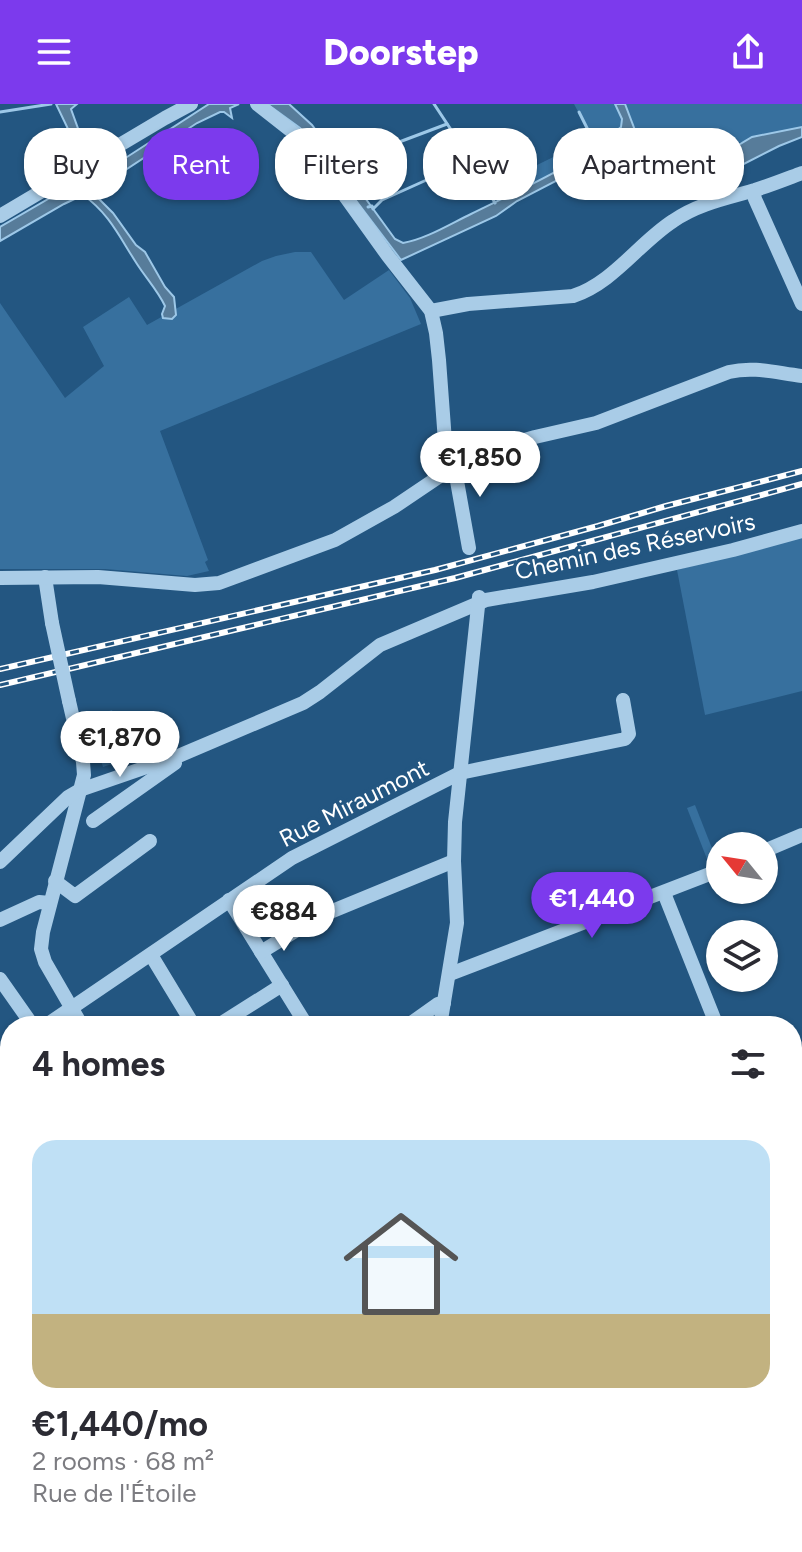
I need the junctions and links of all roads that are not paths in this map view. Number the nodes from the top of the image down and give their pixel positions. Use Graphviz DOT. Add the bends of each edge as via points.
graph roads {
  1 [pos="182,104"];
  2 [pos="191,104"];
  3 [pos="257,104"];
  4 [pos="165,118"];
  5 [pos="802,173"];
  6 [pos="753,191"];
  7 [pos="0,216"];
  8 [pos="802,304"];
  9 [pos="431,311"];
  10 [pos="802,376"];
  11 [pos="449,464"];
  12 [pos="802,531"];
  13 [pos="469,548"];
  14 [pos="45,577"];
  15 [pos="0,578"];
  16 [pos="478,598"];
  17 [pos="623,700"];
  18 [pos="176,757"];
  19 [pos="460,773"];
  20 [pos="80,790"];
  21 [pos="93,821"];
  22 [pos="68,832"];
  23 [pos="802,835"];
  24 [pos="24,840"];
  25 [pos="150,841"];
  26 [pos="778,845"];
  27 [pos="454,861"];
  28 [pos="0,862"];
  29 [pos="706,876"];
  30 [pos="55,881"];
  31 [pos="664,893"];
  32 [pos="229,900"];
  33 [pos="50,903"];
  34 [pos="0,920"];
  35 [pos="261,952"];
  36 [pos="151,955"];
  37 [pos="450,974"];
  38 [pos="0,979"];
  39 [pos="282,985"];
  40 [pos="444,1003"];
  41 [pos="72,1009"];
  42 [pos="26,1016"];
  43 [pos="61,1016"];
  44 [pos="76,1016"];
  45 [pos="188,1016"];
  46 [pos="233,1016"];
  47 [pos="301,1016"];
  48 [pos="421,1016"];
  49 [pos="442,1016"];
  50 [pos="713,1016"];
  1 -- 4 [label="street"];
  2 -- 4 [label="street"];
  3 -- 9 [label="street" via="294,133 332,178"];
  4 -- 7 [label="street"];
  5 -- 6 [label="street"];
  6 -- 8 [label="street"];
  6 -- 9 [label="street" via="675,219 584,292"];
  9 -- 11 [label="street"];
  10 -- 11 [label="street" via="759,369 729,372 596,423"];
  11 -- 13 [label="street"];
  11 -- 14 [label="street" via="394,507 335,540 219,583"];
  12 -- 16 [label="street, Chemin des Réservoirs" via="608,579"];
  14 -- 15 [label="street"];
  14 -- 20 [label="street, bridge" via="83,762"];
  16 -- 18 [label="street, Chemin des Réservoirs" via="380,645 303,703"];
  16 -- 19 [label="street"];
  17 -- 19 [label="street, Rue Miraumont" via="629,734 625,739"];
  18 -- 20 [label="street, Chemin des Réservoirs"];
  18 -- 21 [label="street" via="178,761"];
  19 -- 27 [label="street"];
  19 -- 32 [label="street, Rue Miraumont" via="292,858"];
  20 -- 22 [label="street"];
  20 -- 24 [label="street"];
  22 -- 24 [label="street" via="45,827"];
  22 -- 30 [label="street"];
  23 -- 26 [label="street"];
  24 -- 28 [label="street"];
  25 -- 30 [label="street" via="75,896"];
  27 -- 35 [label="street" via="318,917"];
  27 -- 37 [label="street" via="457,923"];
  29 -- 31 [label="street"];
  30 -- 33 [label="street"];
  31 -- 37 [label="street"];
  31 -- 50 [label="street"];
  32 -- 35 [label="street"];
  32 -- 36 [label="street, Rue Miraumont"];
  33 -- 34 [label="street" via="39,902"];
  33 -- 41 [label="street" via="41,949"];
  35 -- 39 [label="street"];
  36 -- 41 [label="street, Rue Miraumont"];
  36 -- 45 [label="street"];
  37 -- 40 [label="street"];
  38 -- 42 [label="street"];
  39 -- 46 [label="street"];
  39 -- 47 [label="street"];
  40 -- 48 [label="street"];
  40 -- 49 [label="street"];
  41 -- 43 [label="street, Rue Miraumont"];
  41 -- 44 [label="street"];
}
